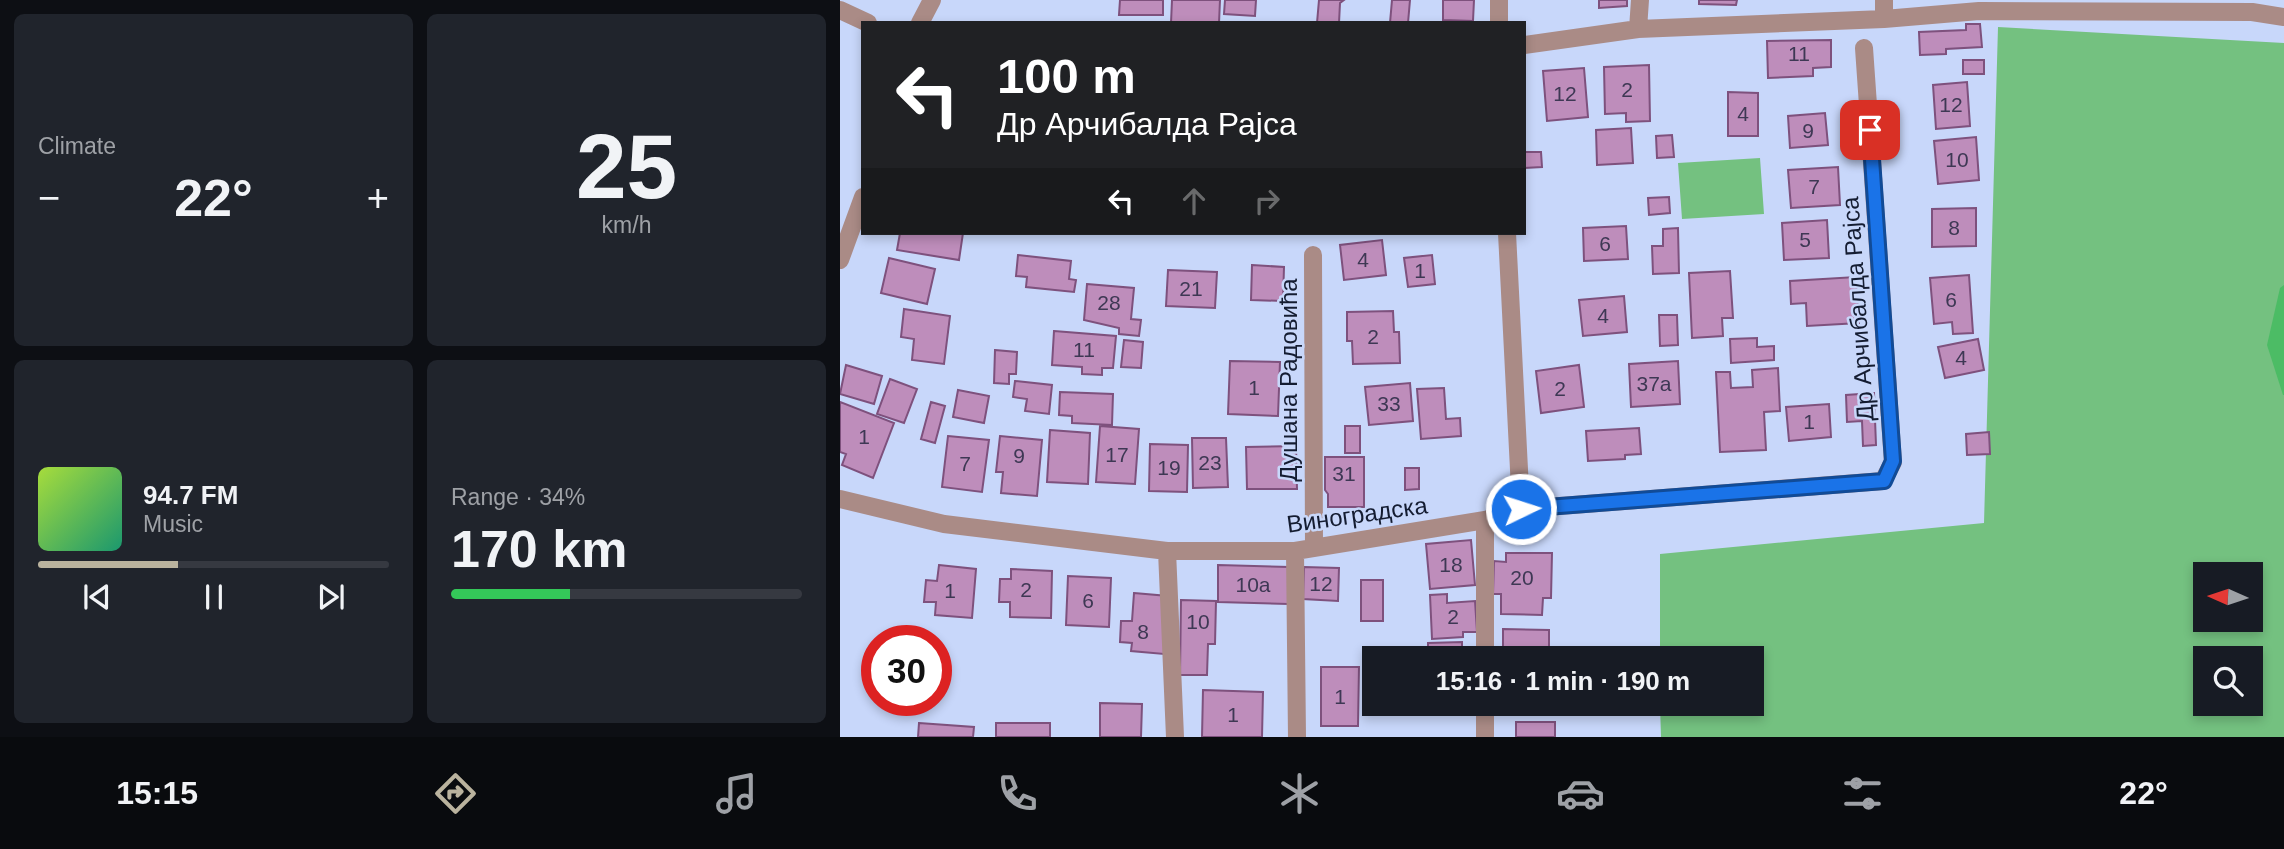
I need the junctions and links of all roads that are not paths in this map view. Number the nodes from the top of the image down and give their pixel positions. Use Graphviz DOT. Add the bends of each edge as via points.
graph roads {
  1 [pos="932,0"];
  2 [pos="1499,0"];
  3 [pos="1640,0"];
  4 [pos="1884,0"];
  5 [pos="2052,5"];
  6 [pos="2252,6"];
  7 [pos="840,10"];
  8 [pos="2284,18"];
  9 [pos="1884,19"];
  10 [pos="864,21"];
  11 [pos="921,21"];
  12 [pos="1499,21"];
  13 [pos="1638,29"];
  14 [pos="1526,45"];
  15 [pos="1864,48"];
  16 [pos="861,202"];
  17 [pos="1507,235"];
  18 [pos="1313,255"];
  19 [pos="840,260"];
  20 [pos="1884,481"];
  21 [pos="840,499"];
  22 [pos="1521,509"];
  23 [pos="1485,520"];
  24 [pos="1314,548"];
  25 [pos="1167,551"];
  26 [pos="1295,551"];
  27 [pos="1485,646"];
  28 [pos="1485,716"];
  29 [pos="1174,737"];
  30 [pos="1297,737"];
  31 [pos="1485,737"];
  1 -- 11 [label="street"];
  2 -- 12 [label="street"];
  3 -- 13 [label="street"];
  4 -- 9 [label="street"];
  5 -- 6 [label="street"];
  5 -- 9 [label="street"];
  6 -- 8 [label="street"];
  7 -- 10 [label="street"];
  9 -- 13 [label="street"];
  13 -- 14 [label="street"];
  15 -- 20 [label="street, Др Арчибалда Рајса" via="1893,461"];
  16 -- 19 [label="street"];
  17 -- 22 [label="street"];
  18 -- 24 [label="street, Душана Радовића"];
  20 -- 22 [label="street, Виноградска"];
  21 -- 25 [label="street, Виноградска" via="944,524"];
  22 -- 23 [label="street, Виноградска"];
  23 -- 24 [label="street, Виноградска"];
  23 -- 27 [label="street"];
  24 -- 26 [label="street, Виноградска"];
  25 -- 26 [label="street, Виноградска"];
  25 -- 29 [label="street"];
  26 -- 30 [label="street"];
  28 -- 31 [label="street"];
}
